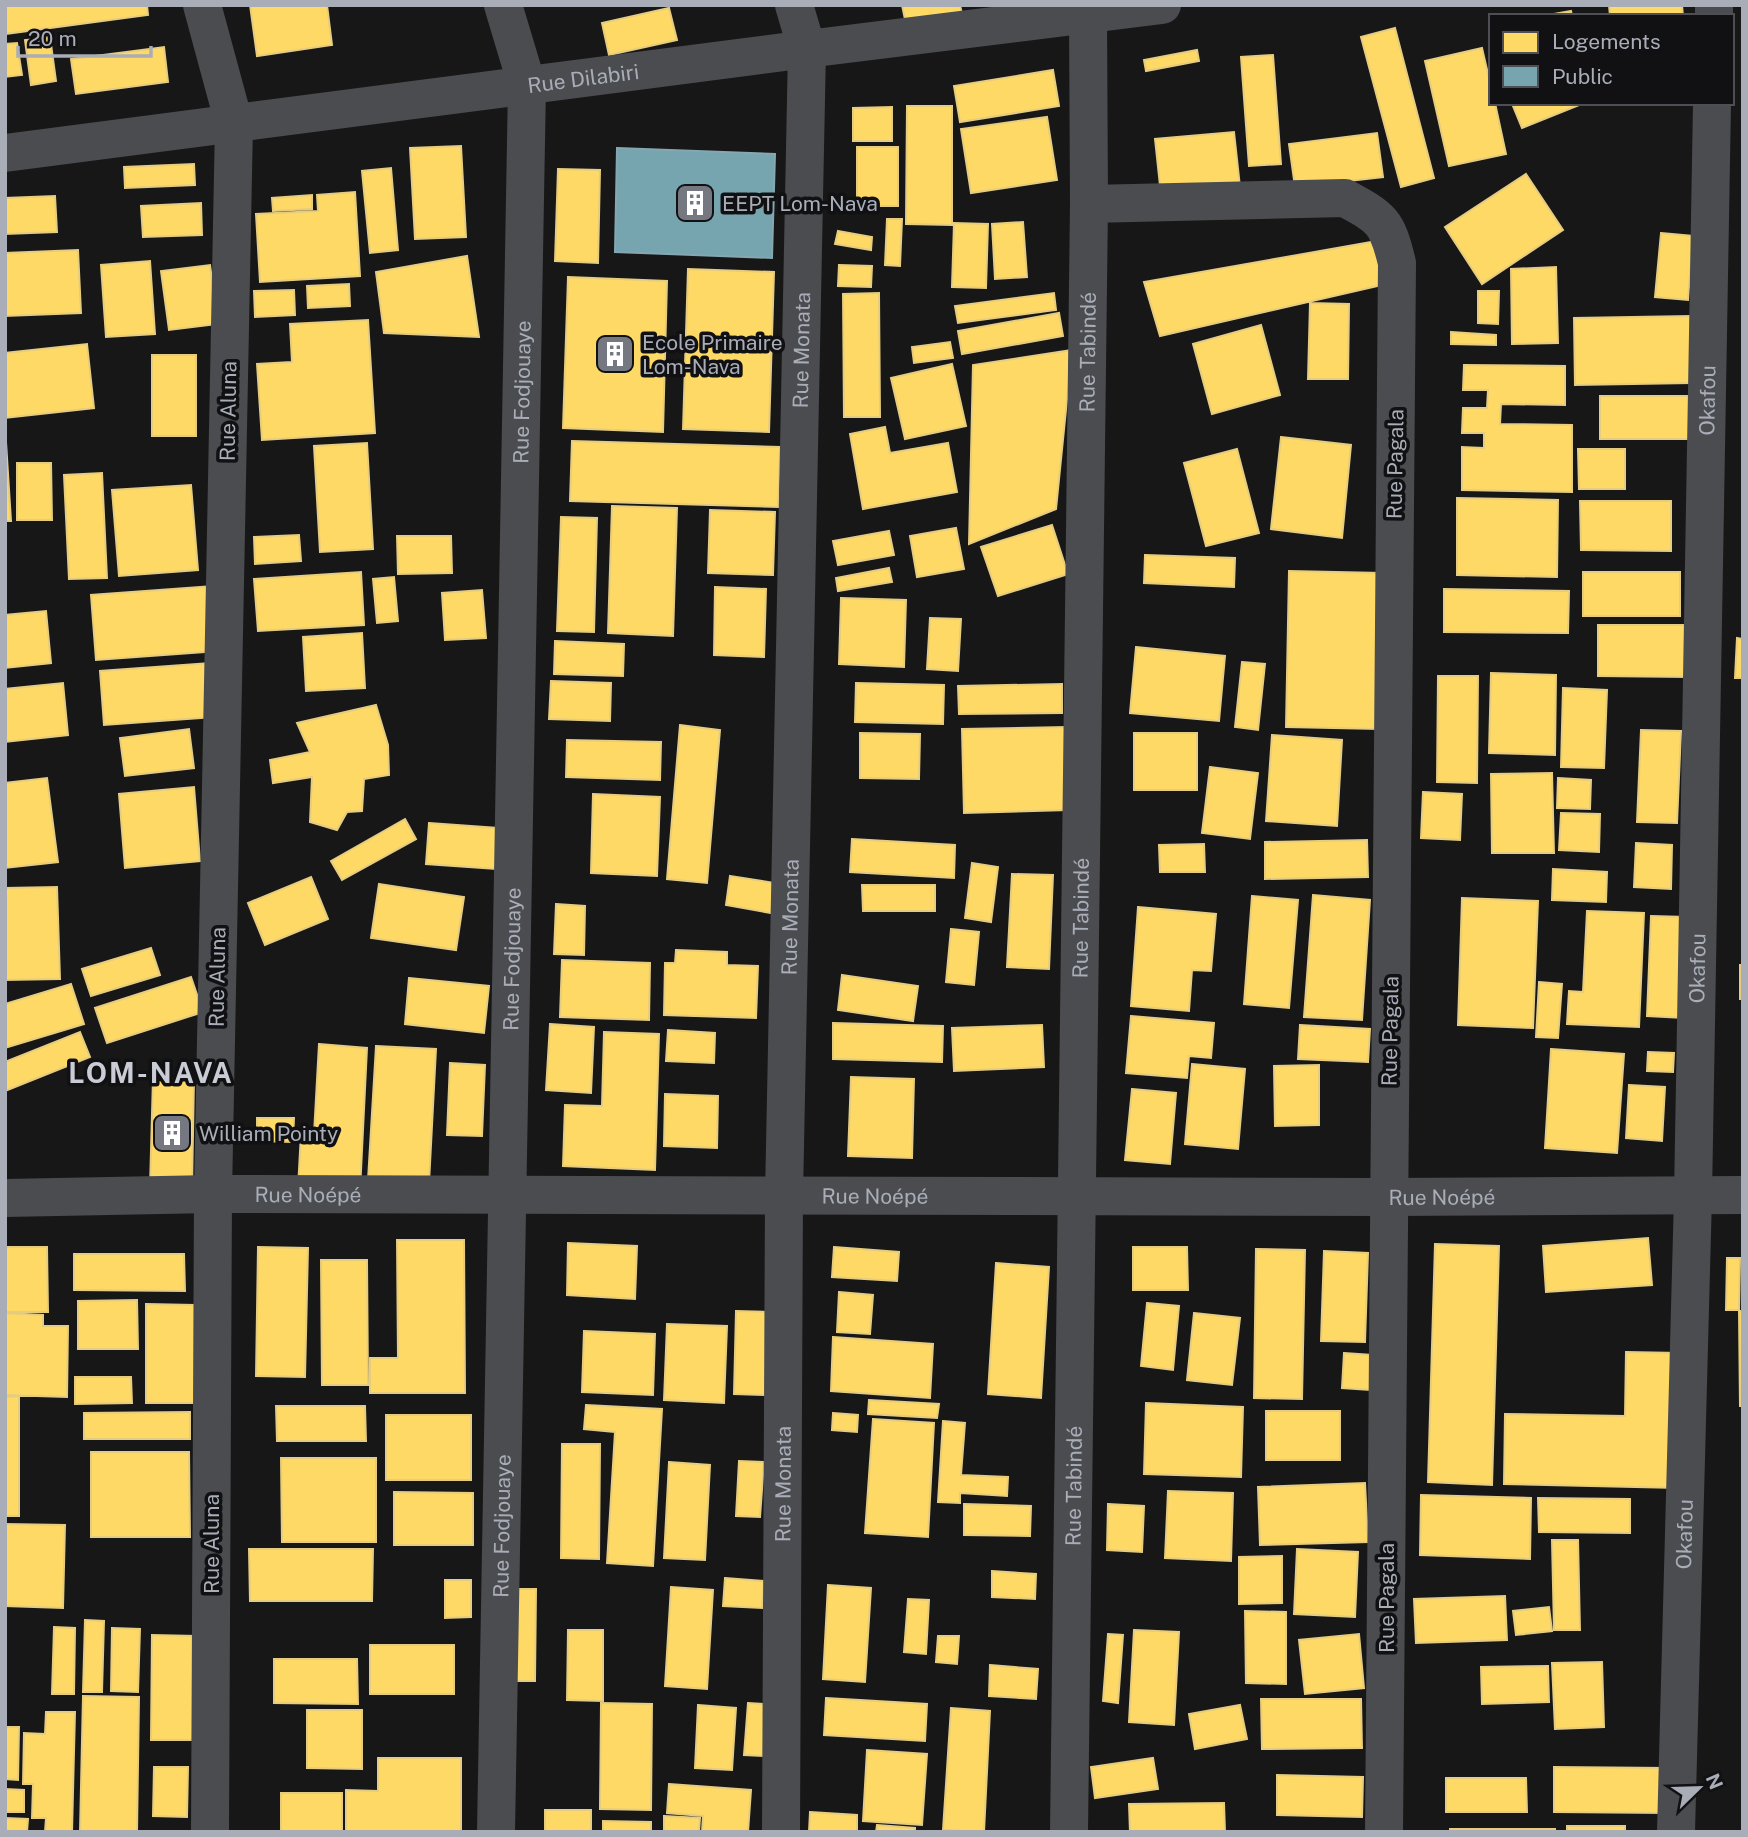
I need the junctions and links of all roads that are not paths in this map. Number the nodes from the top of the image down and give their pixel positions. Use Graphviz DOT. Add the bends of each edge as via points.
graph roads {
  1 [pos="202,5"];
  2 [pos="503,5"];
  3 [pos="794,5"];
  4 [pos="1162,5"];
  5 [pos="1087,9"];
  6 [pos="807,49"];
  7 [pos="527,85"];
  8 [pos="1712,105"];
  9 [pos="234,123"];
  10 [pos="5,153"];
  11 [pos="1089,204"];
  12 [pos="213,1194"];
  13 [pos="1743,1195"];
  14 [pos="505,1196"];
  15 [pos="784,1196"];
  16 [pos="1077,1196"];
  17 [pos="1388,1196"];
  18 [pos="1693,1196"];
  19 [pos="5,1198"];
  20 [pos="210,1832"];
  21 [pos="496,1832"];
  22 [pos="781,1832"];
  23 [pos="1069,1832"];
  24 [pos="1384,1832"];
  25 [pos="1676,1832"];
  1 -- 9 [label="street, Rue Aluna"];
  2 -- 7 [label="street, Rue Fodjouaye"];
  3 -- 6 [label="street, Rue Monata"];
  4 -- 5 [label="street, Rue Dilabiri"];
  5 -- 6 [label="street, Rue Dilabiri"];
  5 -- 11 [label="street, Rue Tabindé"];
  6 -- 7 [label="street, Rue Dilabiri"];
  6 -- 15 [label="street, Rue Monata"];
  7 -- 9 [label="street, Rue Dilabiri"];
  7 -- 14 [label="street, Rue Fodjouaye"];
  8 -- 18 [label="street, Okafou"];
  9 -- 10 [label="street, Rue Dilabiri"];
  9 -- 12 [label="street, Rue Aluna"];
  11 -- 16 [label="street, Rue Tabindé"];
  11 -- 17 [label="street, Rue Pagala" via="1345,198 1372,212 1390,232 1398,263"];
  12 -- 14 [label="street, Rue Noépé"];
  12 -- 19 [label="street, Rue Noépé"];
  12 -- 20 [label="street, Rue Aluna"];
  13 -- 18 [label="street, Rue Noépé"];
  14 -- 15 [label="street, Rue Noépé"];
  14 -- 21 [label="street, Rue Fodjouaye"];
  15 -- 16 [label="street, Rue Noépé"];
  15 -- 22 [label="street, Rue Monata"];
  16 -- 17 [label="street, Rue Noépé"];
  16 -- 23 [label="street, Rue Tabindé"];
  17 -- 18 [label="street, Rue Noépé"];
  17 -- 24 [label="street, Rue Pagala"];
  18 -- 25 [label="street, Okafou"];
}
